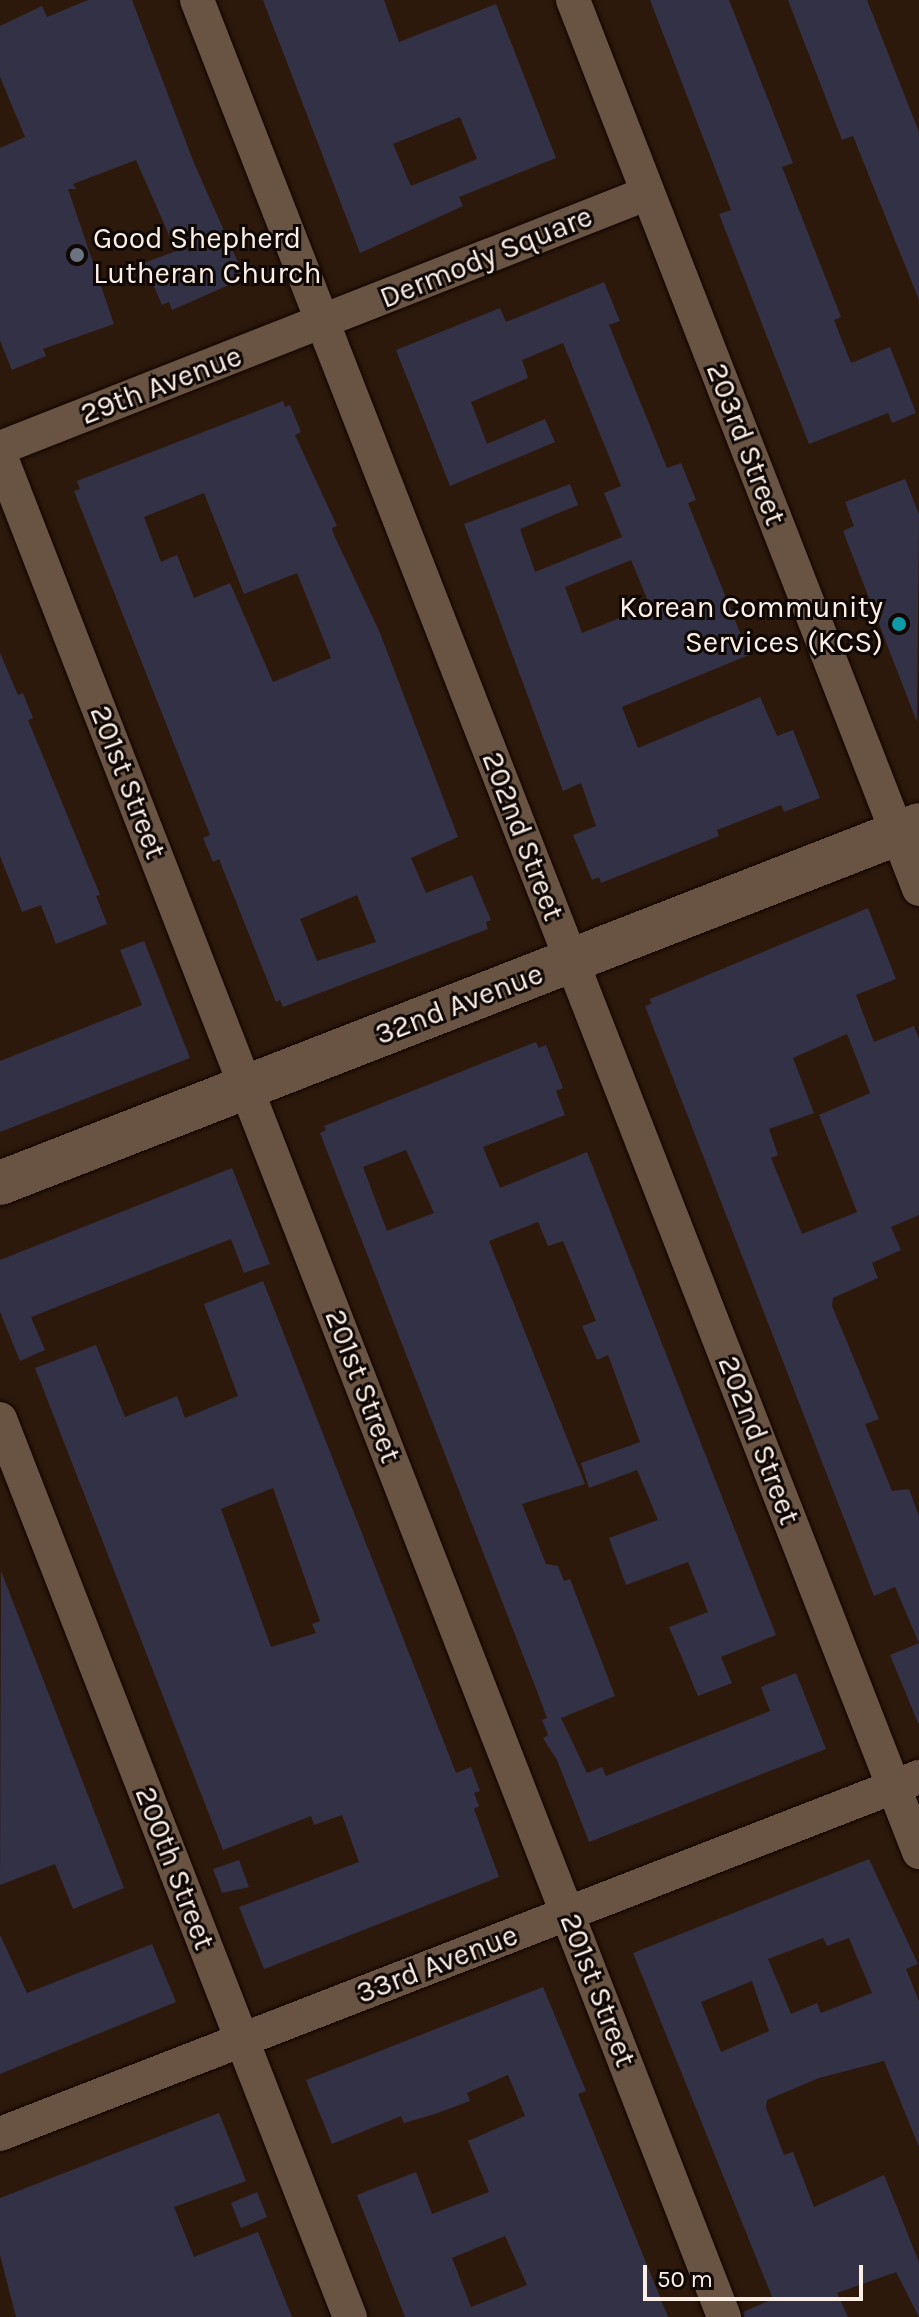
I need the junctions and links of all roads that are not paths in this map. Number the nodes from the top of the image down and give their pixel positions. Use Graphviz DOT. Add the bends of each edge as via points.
graph roads {
  1 [pos="197,0"];
  2 [pos="573,0"];
  3 [pos="648,193"];
  4 [pos="323,322"];
  5 [pos="0,448"];
  6 [pos="0,455"];
  7 [pos="908,829"];
  8 [pos="919,889"];
  9 [pos="572,960"];
  10 [pos="246,1087"];
  11 [pos="0,1183"];
  12 [pos="0,1419"];
  13 [pos="906,1782"];
  14 [pos="919,1852"];
  15 [pos="568,1913"];
  16 [pos="242,2040"];
  17 [pos="0,2134"];
  18 [pos="350,2317"];
  19 [pos="724,2317"];
  1 -- 4 [label="street, 202nd Street"];
  2 -- 3 [label="street, 203rd Street"];
  3 -- 4 [label="street, Dermody Square"];
  3 -- 7 [label="street, 203rd Street"];
  4 -- 5 [label="street, 29th Avenue"];
  4 -- 9 [label="street, 202nd Street"];
  6 -- 10 [label="street, 201st Street"];
  7 -- 8 [label="street, 203rd Street"];
  7 -- 9 [label="street, 32nd Avenue"];
  9 -- 10 [label="street, 32nd Avenue"];
  9 -- 13 [label="street, 202nd Street"];
  10 -- 11 [label="street, 32nd Avenue"];
  10 -- 15 [label="street, 201st Street"];
  12 -- 16 [label="street, 200th Street"];
  13 -- 14 [label="street, 202nd Street"];
  13 -- 15 [label="street, 33rd Avenue"];
  15 -- 16 [label="street, 33rd Avenue"];
  15 -- 19 [label="street, 201st Street"];
  16 -- 17 [label="street, 33rd Avenue"];
  16 -- 18 [label="street, 200th Street"];
}
